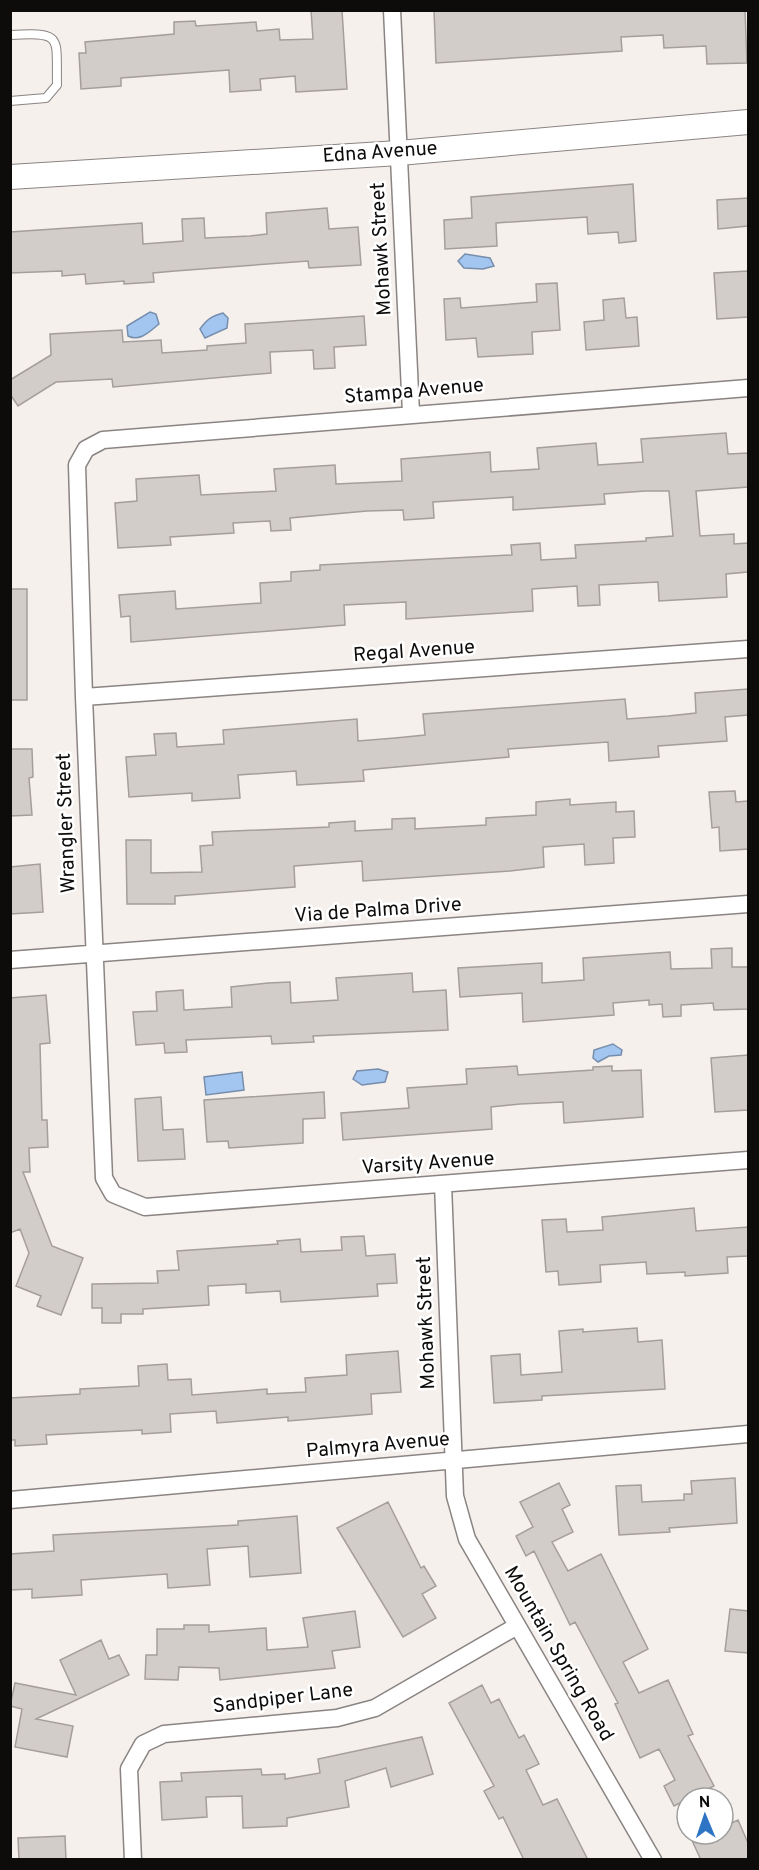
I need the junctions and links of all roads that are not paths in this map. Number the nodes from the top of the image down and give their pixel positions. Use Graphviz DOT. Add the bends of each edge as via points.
graph roads {
  1 [pos="392,10"];
  2 [pos="10,35"];
  3 [pos="10,101"];
  4 [pos="748,122"];
  5 [pos="399,153"];
  6 [pos="10,177"];
  7 [pos="748,388"];
  8 [pos="411,413"];
  9 [pos="86,449"];
  10 [pos="748,649"];
  11 [pos="84,697"];
  12 [pos="748,903"];
  13 [pos="94,954"];
  14 [pos="10,960"];
  15 [pos="748,1160"];
  16 [pos="443,1184"];
  17 [pos="113,1194"];
  18 [pos="748,1434"];
  19 [pos="453,1460"];
  20 [pos="10,1500"];
  21 [pos="517,1626"];
  22 [pos="133,1860"];
  23 [pos="653,1860"];
  1 -- 5 [label="street, Mohawk Street"];
  2 -- 3 [label="lane" via="51,36 56,43 57,85 46,99"];
  4 -- 5 [label="street, Edna Avenue"];
  5 -- 6 [label="street, Edna Avenue"];
  5 -- 8 [label="street, Mohawk Street"];
  7 -- 8 [label="street, Stampa Avenue"];
  8 -- 9 [label="street, Stampa Avenue" via="103,440"];
  9 -- 11 [label="street, Wrangler Street" via="77,465"];
  10 -- 11 [label="street, Regal Avenue"];
  11 -- 13 [label="street, Wrangler Street"];
  12 -- 13 [label="street, Via de Palma Drive"];
  13 -- 14 [label="street, Via de Palma Drive"];
  13 -- 17 [label="street, Wrangler Street" via="104,1178"];
  15 -- 16 [label="street, Varsity Avenue"];
  16 -- 17 [label="street, Varsity Avenue" via="145,1207"];
  16 -- 19 [label="street, Mohawk Street"];
  18 -- 19 [label="street, Palmyra Avenue"];
  19 -- 20 [label="street, Palmyra Avenue"];
  19 -- 21 [label="street, Mountain Spring Road" via="455,1496 467,1539"];
  21 -- 22 [label="street, Sandpiper Lane" via="375,1708 337,1718 164,1734 143,1744 129,1769"];
  21 -- 23 [label="street, Mountain Spring Road"];
}
